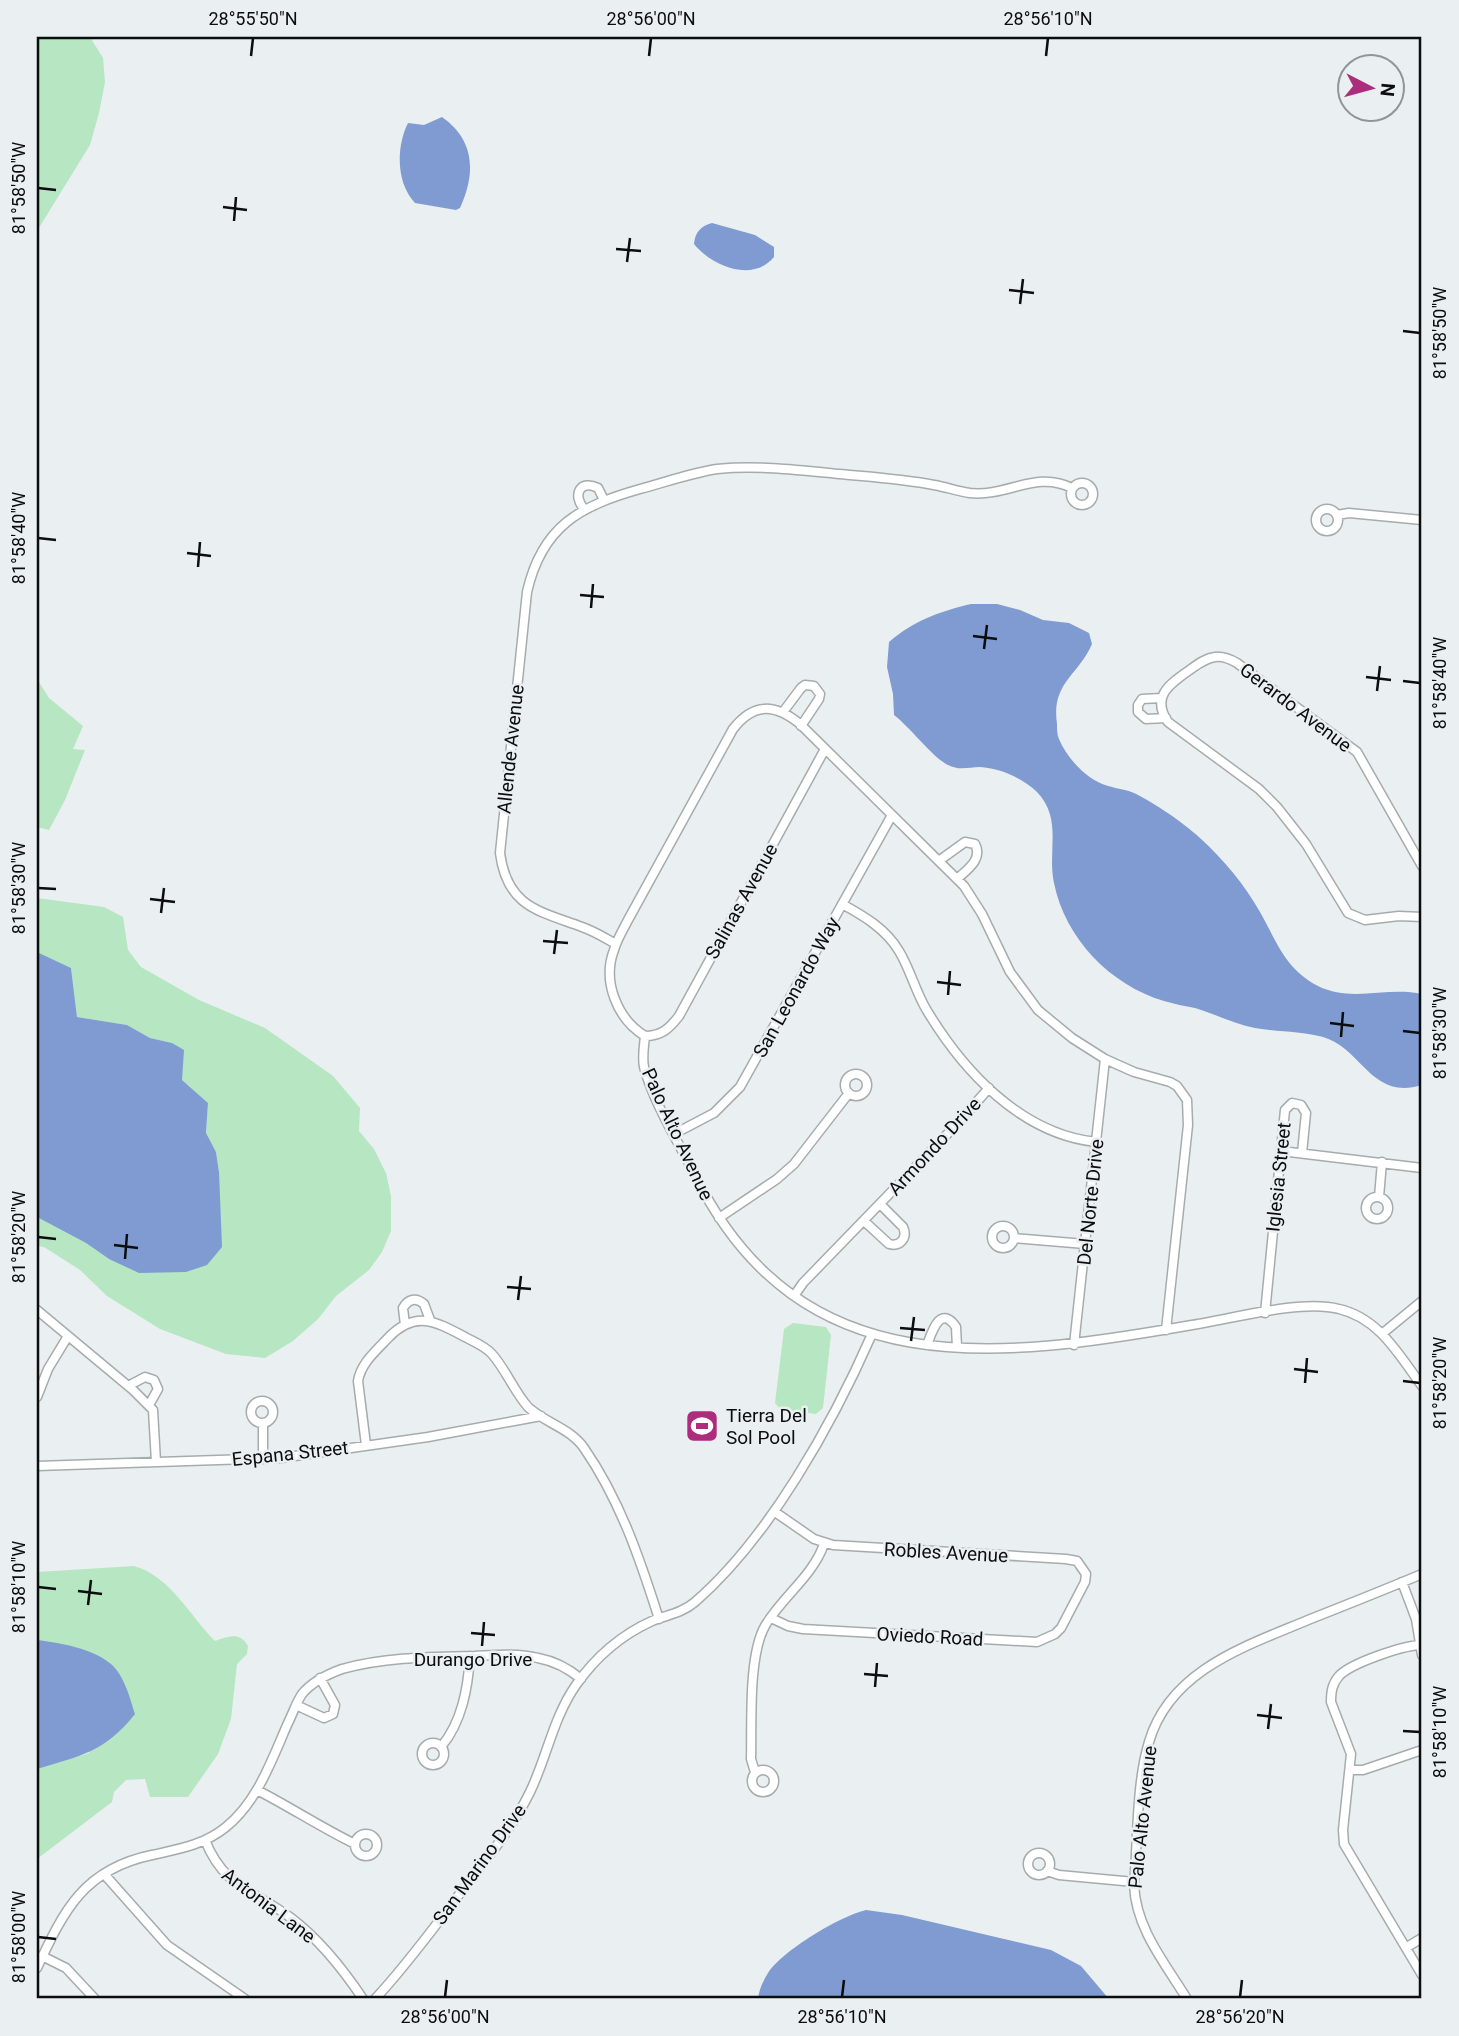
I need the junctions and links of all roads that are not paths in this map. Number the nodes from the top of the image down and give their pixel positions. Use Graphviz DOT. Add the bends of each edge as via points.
graph roads {
  1 [pos="1073,488"];
  2 [pos="604,500"];
  3 [pos="584,509"];
  4 [pos="1337,515"];
  5 [pos="1422,520"];
  6 [pos="1162,698"];
  7 [pos="783,712"];
  8 [pos="1166,718"];
  9 [pos="802,726"];
  10 [pos="825,749"];
  11 [pos="892,815"];
  12 [pos="940,860"];
  13 [pos="1422,866"];
  14 [pos="957,879"];
  15 [pos="842,904"];
  16 [pos="1422,917"];
  17 [pos="616,944"];
  18 [pos="645,1036"];
  19 [pos="1105,1059"];
  20 [pos="989,1088"];
  21 [pos="849,1093"];
  22 [pos="674,1134"];
  23 [pos="1096,1142"];
  24 [pos="1281,1151"];
  25 [pos="1303,1153"];
  26 [pos="1382,1162"];
  27 [pos="1422,1168"];
  28 [pos="1379,1197"];
  29 [pos="880,1204"];
  30 [pos="719,1219"];
  31 [pos="864,1221"];
  32 [pos="1014,1238"];
  33 [pos="1085,1244"];
  34 [pos="794,1296"];
  35 [pos="1422,1301"];
  36 [pos="37,1310"];
  37 [pos="1265,1313"];
  38 [pos="430,1320"];
  39 [pos="405,1325"];
  40 [pos="1166,1330"];
  41 [pos="1383,1333"];
  42 [pos="872,1334"];
  43 [pos="68,1336"];
  44 [pos="927,1345"];
  45 [pos="1074,1345"];
  46 [pos="957,1348"];
  47 [pos="128,1386"];
  48 [pos="1422,1386"];
  49 [pos="37,1397"];
  50 [pos="149,1405"];
  51 [pos="541,1416"];
  52 [pos="263,1423"];
  53 [pos="366,1445"];
  54 [pos="263,1459"];
  55 [pos="156,1462"];
  56 [pos="37,1466"];
  57 [pos="775,1512"];
  58 [pos="824,1544"];
  59 [pos="1422,1574"];
  60 [pos="1402,1582"];
  61 [pos="1073,1605"];
  62 [pos="771,1618"];
  63 [pos="659,1619"];
  64 [pos="1420,1645"];
  65 [pos="1422,1655"];
  66 [pos="470,1656"];
  67 [pos="320,1678"];
  68 [pos="581,1679"];
  69 [pos="296,1705"];
  70 [pos="441,1747"];
  71 [pos="1422,1751"];
  72 [pos="1350,1770"];
  73 [pos="755,1772"];
  74 [pos="257,1790"];
  75 [pos="205,1840"];
  76 [pos="355,1844"];
  77 [pos="1047,1871"];
  78 [pos="104,1874"];
  79 [pos="1134,1882"];
  80 [pos="1422,1938"];
  81 [pos="1407,1947"];
  82 [pos="42,1956"];
  83 [pos="37,1968"];
  84 [pos="1422,1975"];
  85 [pos="95,1999"];
  86 [pos="245,1999"];
  87 [pos="363,1999"];
  88 [pos="375,1999"];
  89 [pos="1187,1999"];
  1 -- 2 [label="street, Allende Avenue" via="1036,481 980,494 890,480 736,468 696,473"];
  2 -- 3 [label="street, Allende Avenue"];
  2 -- 3 [label="street" via="598,488 583,487 577,496"];
  3 -- 17 [label="street, Allende Avenue" via="552,537 531,574 500,853 511,886 531,908"];
  4 -- 5 [label="street"];
  6 -- 8 [label="street"];
  6 -- 8 [label="street, Gerardo Avenue" via="1145,697 1138,708 1146,719"];
  6 -- 13 [label="street, Gerardo Avenue" via="1167,687 1207,659 1224,657 1237,663 1357,752"];
  7 -- 9 [label="street"];
  7 -- 9 [label="street" via="801,688 814,686 819,699"];
  7 -- 17 [label="street" via="770,708 751,712 733,729"];
  8 -- 16 [label="street" via="1277,807 1304,840 1348,913 1365,920"];
  9 -- 10 [label="street"];
  10 -- 11 [label="street"];
  10 -- 18 [label="street, Salinas Avenue" via="679,1016 664,1032"];
  11 -- 12 [label="street"];
  11 -- 15 [label="street, San Leonardo Way"];
  12 -- 14 [label="street"];
  12 -- 14 [label="street" via="965,842 975,844 977,859"];
  14 -- 19 [label="street" via="982,914 1010,972 1038,1010"];
  15 -- 20 [label="street" via="872,922 893,943 942,1033"];
  15 -- 22 [label="street, San Leonardo Way" via="740,1087 714,1113"];
  17 -- 18 [label="street" via="610,968 613,996 626,1019"];
  18 -- 22 [label="street, Palo Alto Avenue" via="643,1065"];
  19 -- 23 [label="street, Del Norte Drive"];
  19 -- 40 [label="street" via="1170,1082 1186,1100 1188,1125"];
  20 -- 23 [label="street" via="1048,1130"];
  20 -- 29 [label="street, Armondo Drive"];
  21 -- 30 [label="street" via="794,1164"];
  22 -- 30 [label="street, Palo Alto Avenue"];
  23 -- 33 [label="street, Del Norte Drive"];
  24 -- 25 [label="street"];
  24 -- 25 [label="street, Iglesia Street" via="1285,1110 1297,1103 1306,1113"];
  24 -- 37 [label="street, Iglesia Street"];
  25 -- 26 [label="street"];
  26 -- 27 [label="street"];
  26 -- 28 [label="street"];
  29 -- 31 [label="street, Armondo Drive"];
  29 -- 31 [label="street, Armondo Drive" via="903,1227 902,1241 889,1244"];
  30 -- 34 [label="street, Palo Alto Avenue" via="745,1251"];
  31 -- 34 [label="street, Armondo Drive"];
  32 -- 33 [label="street"];
  33 -- 45 [label="street, Del Norte Drive"];
  34 -- 42 [label="street, Palo Alto Avenue"];
  35 -- 41 [label="street"];
  36 -- 43 [label="street"];
  37 -- 40 [label="street, Palo Alto Avenue"];
  37 -- 41 [label="street, Palo Alto Avenue" via="1338,1308"];
  38 -- 39 [label="street"];
  38 -- 39 [label="street" via="424,1304 410,1300 404,1308"];
  38 -- 51 [label="street" via="488,1350 528,1407"];
  39 -- 53 [label="street" via="359,1374"];
  40 -- 45 [label="street, Palo Alto Avenue"];
  41 -- 48 [label="street, Palo Alto Avenue"];
  42 -- 44 [label="street, Palo Alto Avenue"];
  42 -- 57 [label="street, San Marino Drive" via="853,1378"];
  43 -- 47 [label="street"];
  43 -- 49 [label="street"];
  44 -- 46 [label="street, Palo Alto Avenue"];
  44 -- 46 [label="street" via="935,1324 944,1318 957,1327"];
  45 -- 46 [label="street, Palo Alto Avenue"];
  47 -- 50 [label="street"];
  47 -- 50 [label="street" via="145,1377 154,1380 158,1389"];
  50 -- 55 [label="street" via="155,1418"];
  51 -- 53 [label="street, Espana Street"];
  51 -- 63 [label="street" via="584,1449 618,1507"];
  52 -- 54 [label="street"];
  53 -- 54 [label="street, Espana Street"];
  54 -- 55 [label="street, Espana Street"];
  55 -- 56 [label="street, Espana Street"];
  57 -- 58 [label="street, Robles Avenue"];
  57 -- 63 [label="street, San Marino Drive" via="695,1602"];
  58 -- 61 [label="street, Robles Avenue" via="1066,1559 1077,1562 1086,1574"];
  58 -- 62 [label="street" via="810,1570"];
  59 -- 60 [label="street, Palo Alto Avenue"];
  60 -- 64 [label="street"];
  60 -- 79 [label="street, Palo Alto Avenue" via="1223,1657 1176,1693 1153,1728 1144,1760"];
  61 -- 62 [label="street, Oviedo Road" via="1055,1634 1037,1642 803,1629"];
  62 -- 73 [label="street" via="756,1648 751,1759"];
  63 -- 68 [label="street, San Marino Drive" via="619,1640"];
  64 -- 65 [label="street"];
  64 -- 72 [label="street" via="1348,1669 1332,1686 1331,1702 1351,1754"];
  66 -- 67 [label="street, Durango Drive" via="390,1661"];
  66 -- 68 [label="street, Durango Drive" via="537,1657 563,1666"];
  66 -- 70 [label="street" via="465,1697 452,1735"];
  67 -- 69 [label="street"];
  67 -- 69 [label="street" via="335,1704 332,1714 324,1718"];
  68 -- 88 [label="street, San Marino Drive" via="564,1704 518,1814"];
  69 -- 74 [label="street"];
  71 -- 72 [label="street"];
  72 -- 81 [label="street" via="1344,1844"];
  74 -- 75 [label="street" via="235,1820"];
  74 -- 76 [label="street"];
  75 -- 78 [label="street" via="135,1859"];
  75 -- 87 [label="street, Antonia Lane" via="225,1875 308,1932 338,1963"];
  77 -- 79 [label="street"];
  78 -- 82 [label="street" via="74,1899"];
  78 -- 86 [label="street" via="167,1945"];
  79 -- 89 [label="street, Palo Alto Avenue" via="1138,1917"];
  80 -- 81 [label="street"];
  81 -- 84 [label="street"];
  82 -- 83 [label="street"];
  82 -- 85 [label="street" via="66,1968"];
}
